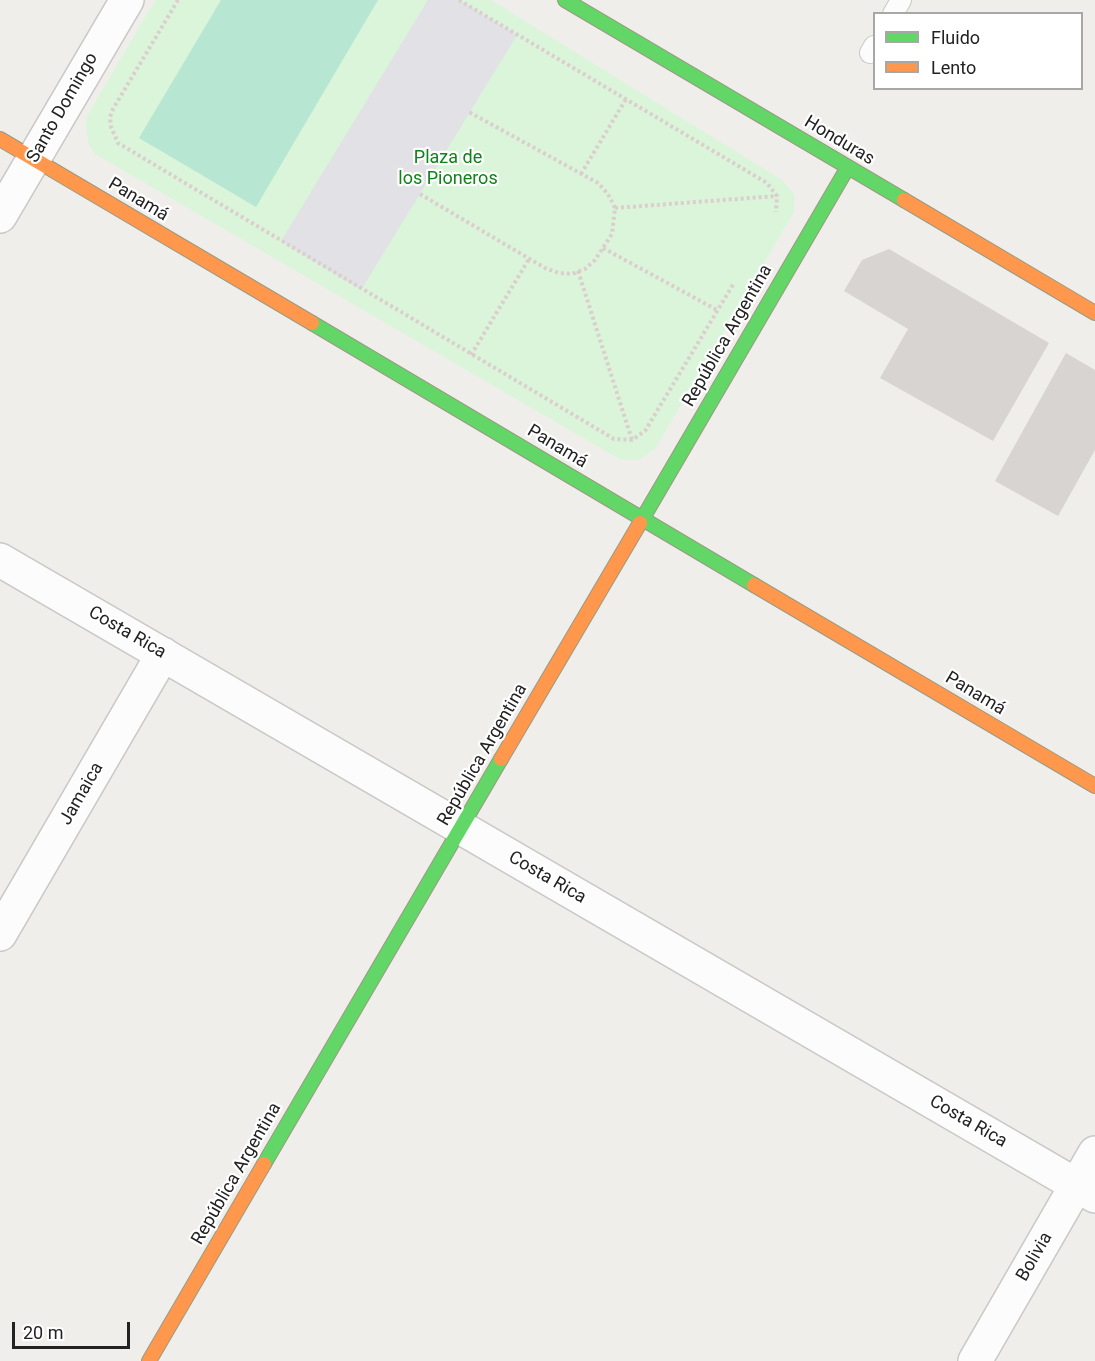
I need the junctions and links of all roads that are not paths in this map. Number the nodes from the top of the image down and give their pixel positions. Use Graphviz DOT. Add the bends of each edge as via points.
graph roads {
  1 [pos="127,0"];
  2 [pos="565,0"];
  3 [pos="0,139"];
  4 [pos="34,159"];
  5 [pos="848,167"];
  6 [pos="0,216"];
  7 [pos="1095,313"];
  8 [pos="642,518"];
  9 [pos="0,560"];
  10 [pos="163,654"];
  11 [pos="1095,786"];
  12 [pos="461,828"];
  13 [pos="0,934"];
  14 [pos="1095,1153"];
  15 [pos="1086,1190"];
  16 [pos="149,1361"];
  17 [pos="975,1361"];
  1 -- 4 [label="street, Santo Domingo"];
  2 -- 5 [label="street, Honduras"];
  3 -- 4 [label="street, Panamá"];
  4 -- 6 [label="street, Santo Domingo"];
  4 -- 8 [label="street, Panamá"];
  5 -- 7 [label="street, Honduras"];
  5 -- 8 [label="street, República Argentina"];
  8 -- 11 [label="street, Panamá"];
  8 -- 12 [label="street, República Argentina"];
  9 -- 10 [label="street, Costa Rica"];
  10 -- 12 [label="street, Costa Rica"];
  10 -- 13 [label="street, Jamaica"];
  12 -- 15 [label="street, Costa Rica"];
  12 -- 16 [label="street, República Argentina"];
  14 -- 15 [label="street, Bolivia"];
  15 -- 17 [label="street, Bolivia"];
}
